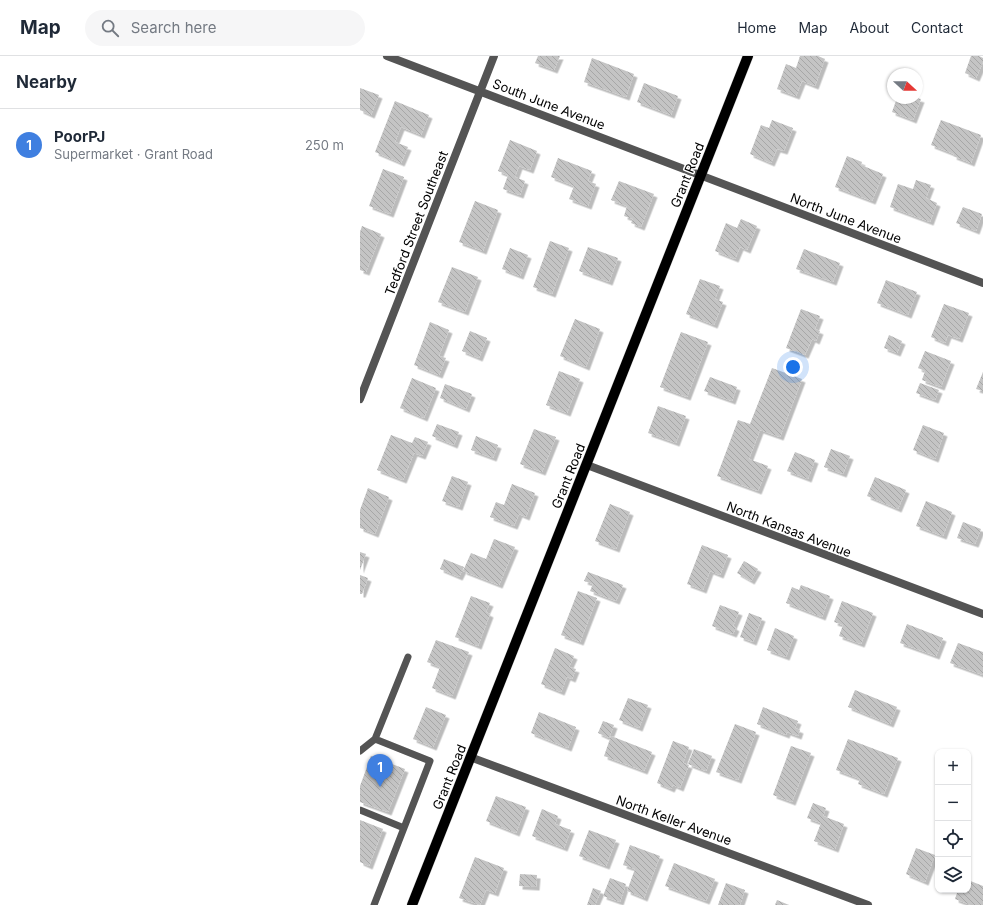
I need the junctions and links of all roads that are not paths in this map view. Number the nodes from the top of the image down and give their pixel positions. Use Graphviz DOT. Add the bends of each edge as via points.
graph roads {
  1 [pos="388,56"];
  2 [pos="494,56"];
  3 [pos="748,56"];
  4 [pos="481,91"];
  5 [pos="701,175"];
  6 [pos="983,283"];
  7 [pos="360,399"];
  8 [pos="586,465"];
  9 [pos="983,614"];
  10 [pos="408,657"];
  11 [pos="375,739"];
  12 [pos="360,751"];
  13 [pos="470,757"];
  14 [pos="360,810"];
  15 [pos="404,828"];
  16 [pos="374,905"];
  17 [pos="412,905"];
  18 [pos="868,905"];
  1 -- 4 [label="street, South June Avenue"];
  2 -- 4 [label="street, Tedford Street Southeast"];
  3 -- 5 [label="main road, Grant Road"];
  4 -- 5 [label="street, South June Avenue"];
  4 -- 7 [label="street, Tedford Street Southeast"];
  5 -- 6 [label="street, North June Avenue"];
  5 -- 8 [label="main road, Grant Road"];
  8 -- 9 [label="street, North Kansas Avenue"];
  8 -- 13 [label="main road, Grant Road"];
  10 -- 11 [label="lane"];
  11 -- 12 [label="lane"];
  11 -- 15 [label="lane" via="430,761"];
  13 -- 17 [label="main road, Grant Road"];
  13 -- 18 [label="street, North Keller Avenue"];
  14 -- 15 [label="lane"];
  15 -- 16 [label="lane"];
}
